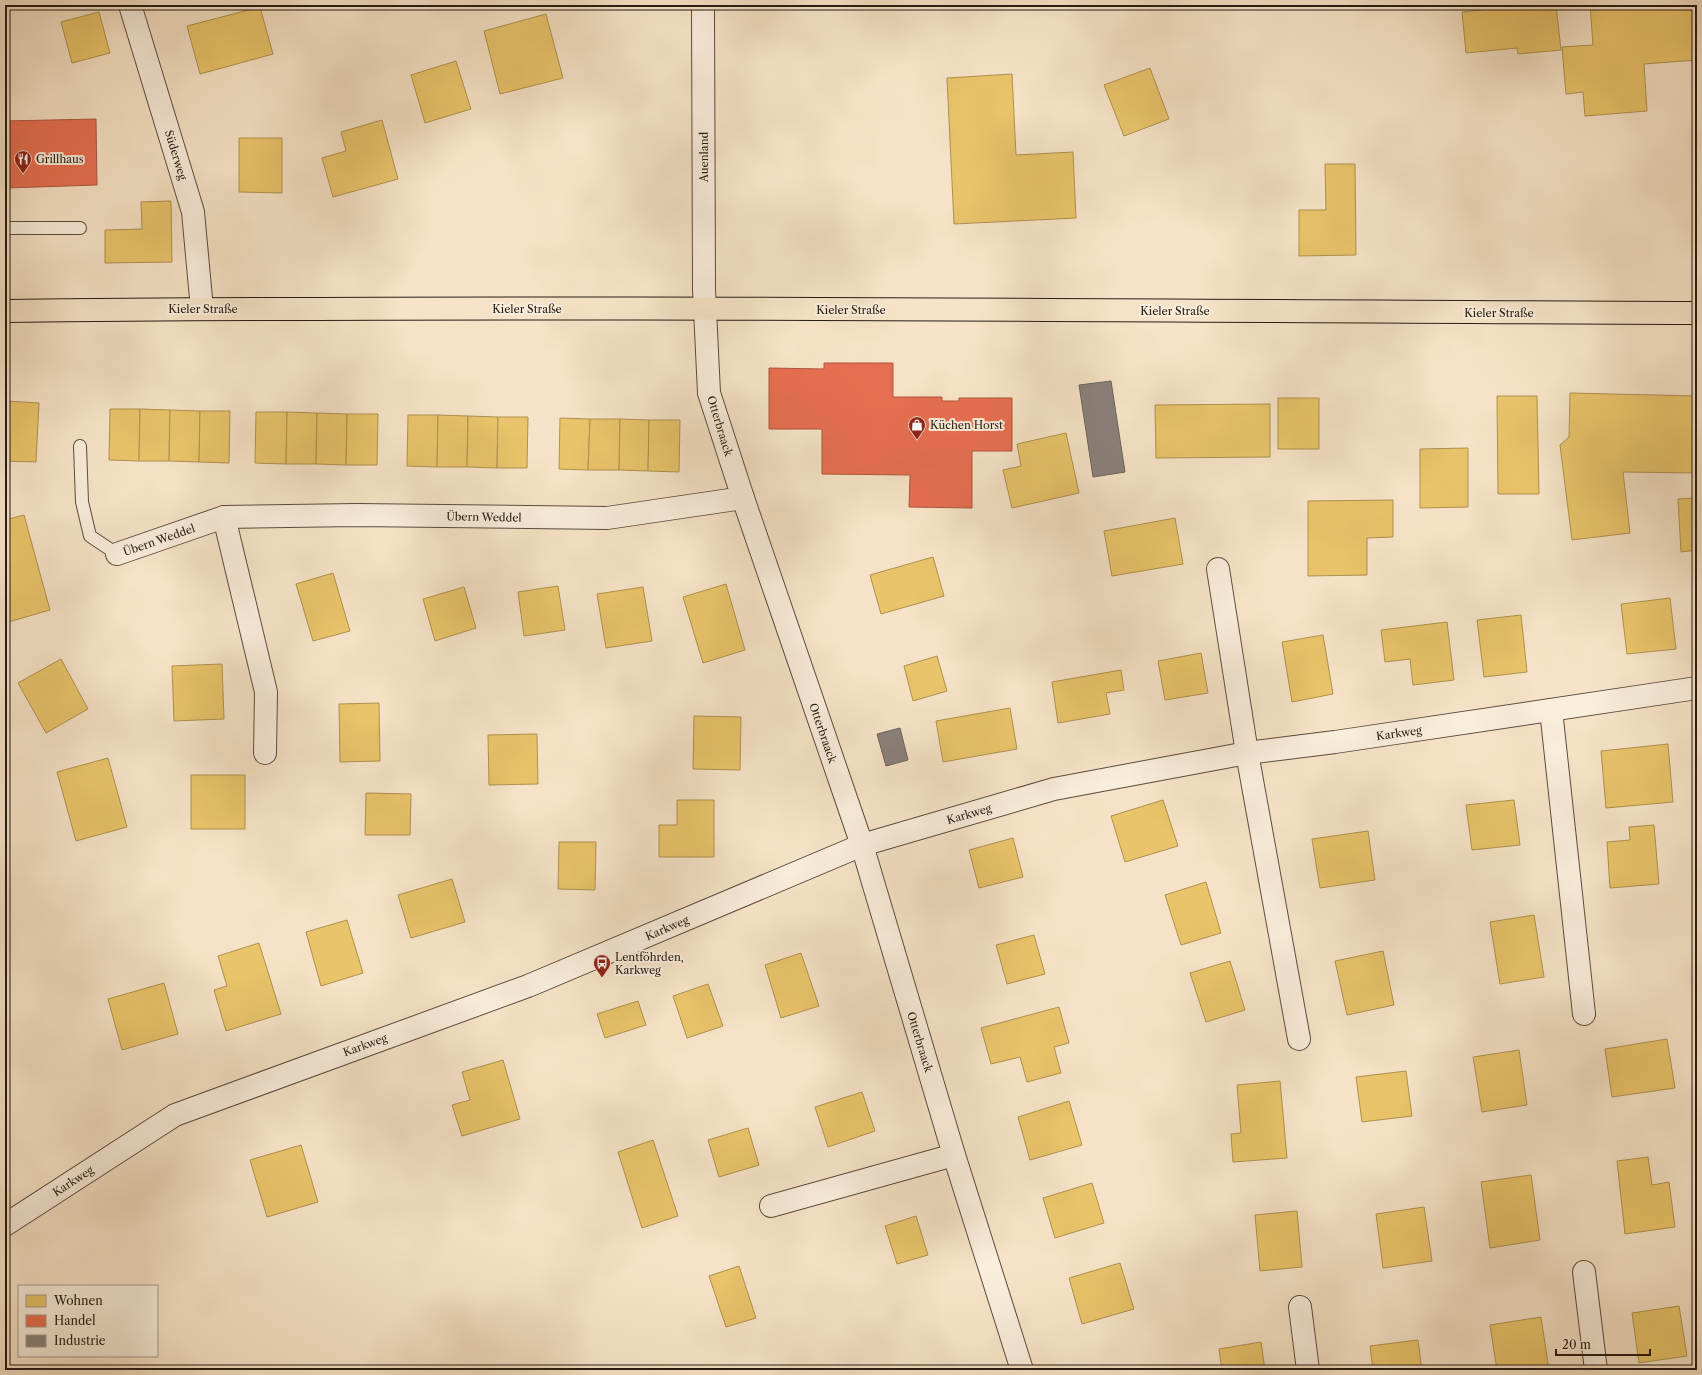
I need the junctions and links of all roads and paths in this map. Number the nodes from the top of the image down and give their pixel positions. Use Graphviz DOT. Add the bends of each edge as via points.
graph roads {
  1 [pos="130,5"];
  2 [pos="703,5"];
  3 [pos="5,228"];
  4 [pos="80,228"];
  5 [pos="202,309"];
  6 [pos="705,309"];
  7 [pos="5,311"];
  8 [pos="1697,313"];
  9 [pos="80,446"];
  10 [pos="743,498"];
  11 [pos="224,518"];
  12 [pos="117,554"];
  13 [pos="1218,569"];
  14 [pos="1697,688"];
  15 [pos="1551,710"];
  16 [pos="265,753"];
  17 [pos="1247,753"];
  18 [pos="862,845"];
  19 [pos="1584,1014"];
  20 [pos="1300,1038"];
  21 [pos="954,1155"];
  22 [pos="771,1206"];
  23 [pos="5,1225"];
  24 [pos="1584,1272"];
  25 [pos="1300,1307"];
  26 [pos="1022,1370"];
  27 [pos="1308,1370"];
  28 [pos="1596,1370"];
  1 -- 5 [label="street, Süderweg" via="193,212"];
  2 -- 6 [label="street, Auenland"];
  3 -- 4 [label="lane"];
  5 -- 6 [label="main road, Kieler Straße"];
  5 -- 7 [label="main road, Kieler Straße"];
  6 -- 8 [label="main road, Kieler Straße"];
  6 -- 10 [label="street, Otterbraack" via="710,393"];
  9 -- 12 [label="lane" via="82,502 90,536"];
  10 -- 11 [label="street, Übern Weddel" via="607,518 357,515"];
  10 -- 18 [label="street, Otterbraack"];
  11 -- 12 [label="street, Übern Weddel"];
  11 -- 16 [label="street" via="266,692"];
  13 -- 17 [label="street"];
  14 -- 15 [label="street, Karkweg"];
  15 -- 17 [label="street, Karkweg"];
  15 -- 19 [label="street"];
  17 -- 18 [label="street, Karkweg" via="1054,789"];
  17 -- 20 [label="street"];
  18 -- 21 [label="street, Otterbraack"];
  18 -- 23 [label="street, Karkweg" via="528,986 175,1115"];
  21 -- 22 [label="street"];
  21 -- 26 [label="street, Otterbraack"];
  24 -- 28 [label="street"];
  25 -- 27 [label="street"];
}
